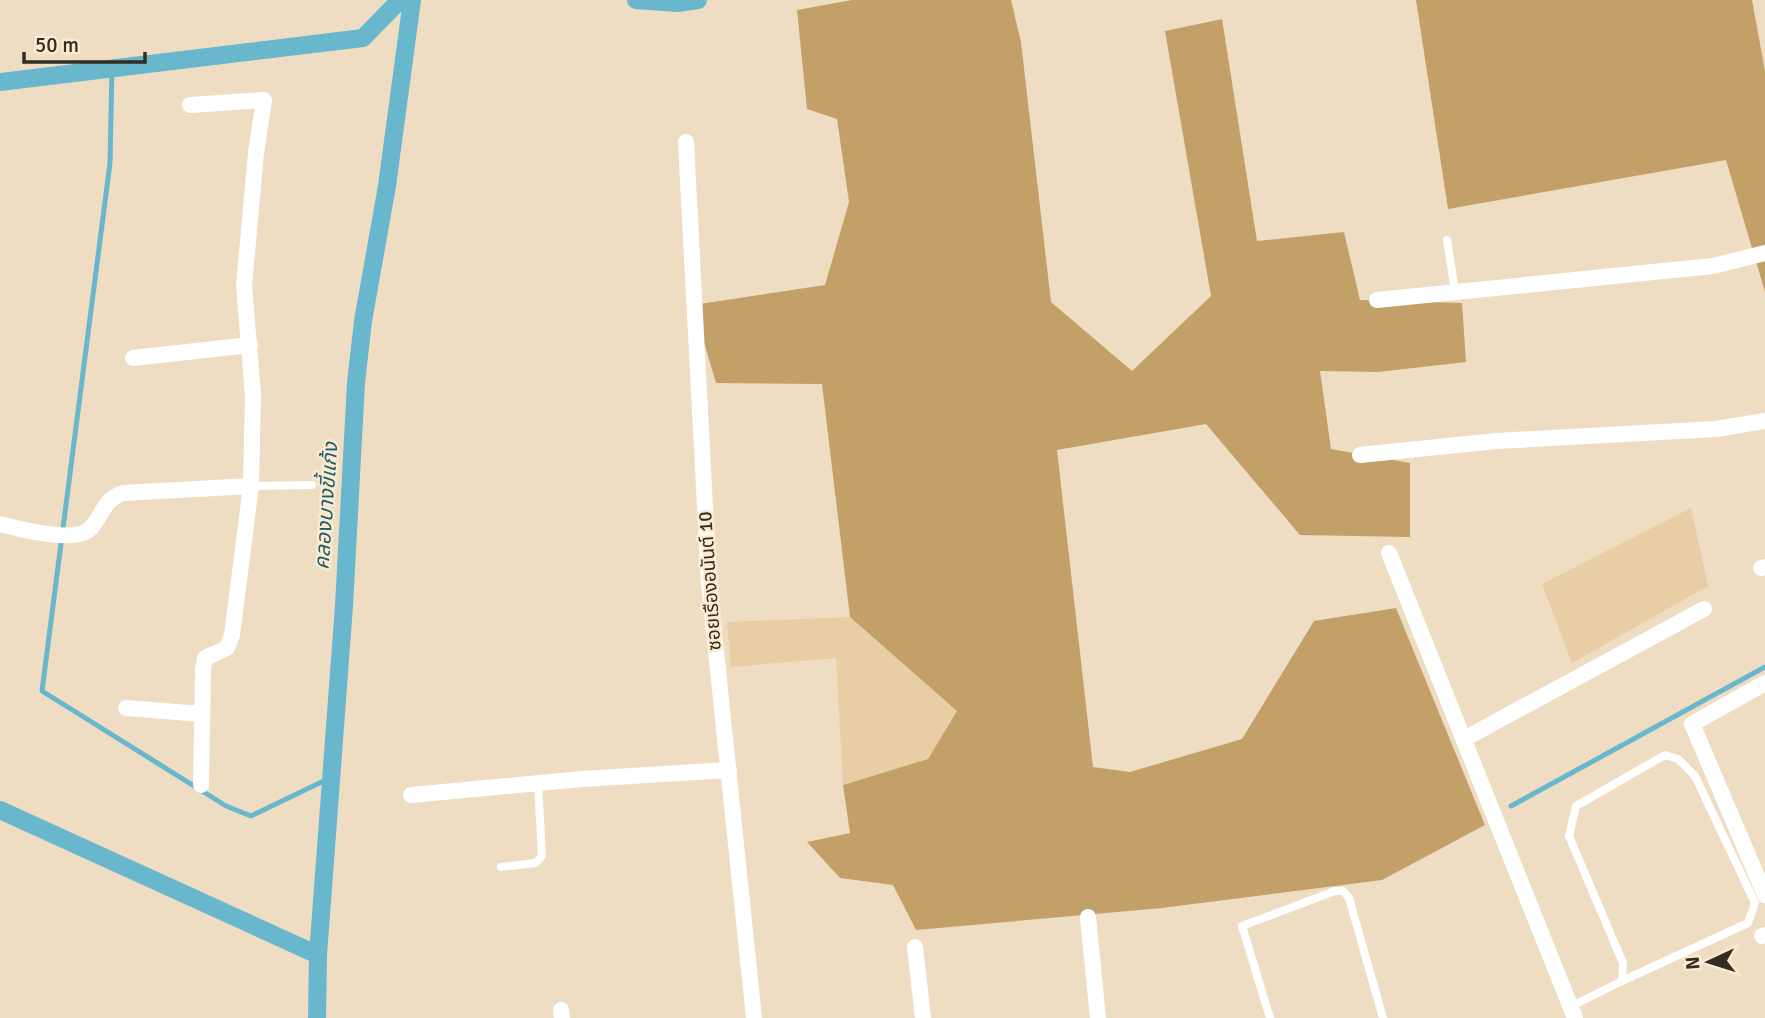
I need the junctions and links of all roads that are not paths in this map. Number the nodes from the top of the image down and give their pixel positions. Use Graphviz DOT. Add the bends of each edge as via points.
graph roads {
  1 [pos="190,105"];
  2 [pos="686,142"];
  3 [pos="1447,240"];
  4 [pos="1765,253"];
  5 [pos="1455,291"];
  6 [pos="1377,300"];
  7 [pos="250,345"];
  8 [pos="133,358"];
  9 [pos="1765,421"];
  10 [pos="1360,455"];
  11 [pos="312,485"];
  12 [pos="251,486"];
  13 [pos="0,524"];
  14 [pos="1389,553"];
  15 [pos="1704,609"];
  16 [pos="1765,683"];
  17 [pos="126,708"];
  18 [pos="202,714"];
  19 [pos="1464,739"];
  20 [pos="729,770"];
  21 [pos="538,783"];
  22 [pos="201,785"];
  23 [pos="411,795"];
  24 [pos="501,867"];
  25 [pos="1760,874"];
  26 [pos="1765,895"];
  27 [pos="1088,917"];
  28 [pos="915,947"];
  29 [pos="1622,981"];
  30 [pos="1573,1012"];
  31 [pos="754,1018"];
  32 [pos="923,1018"];
  33 [pos="1098,1018"];
  34 [pos="1269,1018"];
  35 [pos="1383,1018"];
  1 -- 7 [label="street" via="264,100 245,267"];
  2 -- 20 [label="street, ซอยเรืองอนันต์ 10" via="709,584"];
  3 -- 5 [label="lane"];
  4 -- 5 [label="street" via="1713,265"];
  5 -- 6 [label="street"];
  7 -- 8 [label="street"];
  7 -- 12 [label="street"];
  9 -- 10 [label="street" via="1716,429 1496,440"];
  11 -- 12 [label="lane"];
  12 -- 13 [label="street" via="123,493 106,501 93,526 76,535"];
  12 -- 18 [label="street" via="232,635 227,648 205,658"];
  14 -- 19 [label="street"];
  15 -- 19 [label="street"];
  16 -- 25 [label="street" via="1692,724"];
  17 -- 18 [label="street"];
  18 -- 22 [label="street"];
  19 -- 30 [label="street"];
  20 -- 21 [label="street"];
  20 -- 31 [label="street, ซอยเรืองอนันต์ 10"];
  21 -- 23 [label="street"];
  21 -- 24 [label="lane" via="542,856 536,863"];
  25 -- 26 [label="street"];
  27 -- 33 [label="street"];
  28 -- 32 [label="street"];
  29 -- 29 [label="lane" via="1748,923 1755,903 1695,776 1678,759 1665,755 1576,806 1570,821 1569,836 1623,963"];
  29 -- 30 [label="lane"];
  34 -- 35 [label="lane" via="1242,926 1335,891 1343,891 1349,898"];
}
